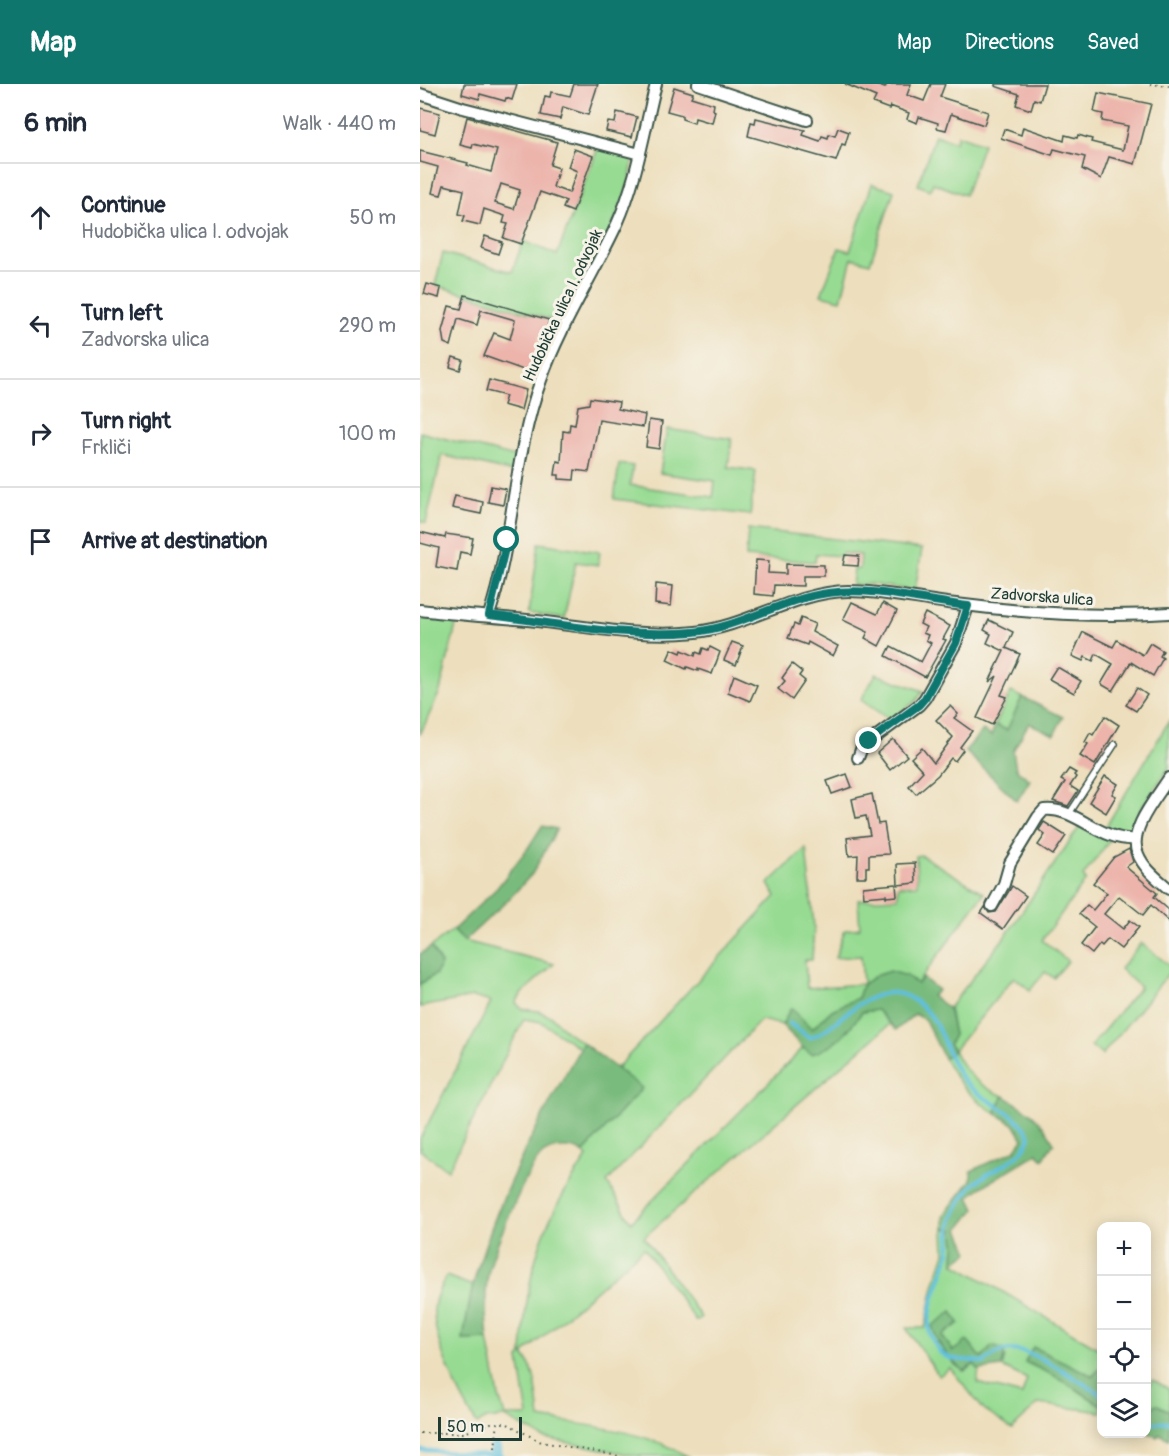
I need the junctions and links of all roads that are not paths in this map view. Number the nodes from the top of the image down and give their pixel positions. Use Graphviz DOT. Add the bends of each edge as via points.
graph roads {
  1 [pos="656,84"];
  2 [pos="698,84"];
  3 [pos="420,94"];
  4 [pos="807,120"];
  5 [pos="640,154"];
  6 [pos="968,606"];
  7 [pos="420,610"];
  8 [pos="1169,614"];
  9 [pos="489,615"];
  10 [pos="1115,744"];
  11 [pos="858,758"];
  12 [pos="1169,778"];
  13 [pos="1068,816"];
  14 [pos="1136,839"];
  15 [pos="1169,889"];
  16 [pos="992,906"];
  1 -- 5 [label="street, Hudobička ulica I. odvojak"];
  2 -- 4 [label="street"];
  3 -- 5 [label="street"];
  5 -- 9 [label="street, Hudobička ulica I. odvojak" via="617,225 541,378 521,449 507,540"];
  6 -- 8 [label="street, Zadvorska ulica" via="1086,615"];
  6 -- 9 [label="street, Zadvorska ulica" via="876,592 827,593 710,630 665,633 634,633"];
  6 -- 11 [label="street" via="956,643 925,698 862,747"];
  7 -- 9 [label="street"];
  10 -- 13 [label="lane"];
  12 -- 14 [label="street" via="1146,813"];
  13 -- 14 [label="street" via="1122,840"];
  13 -- 16 [label="street" via="1050,809 1038,817 1010,864"];
  14 -- 15 [label="street" via="1138,855 1147,869"];
}
